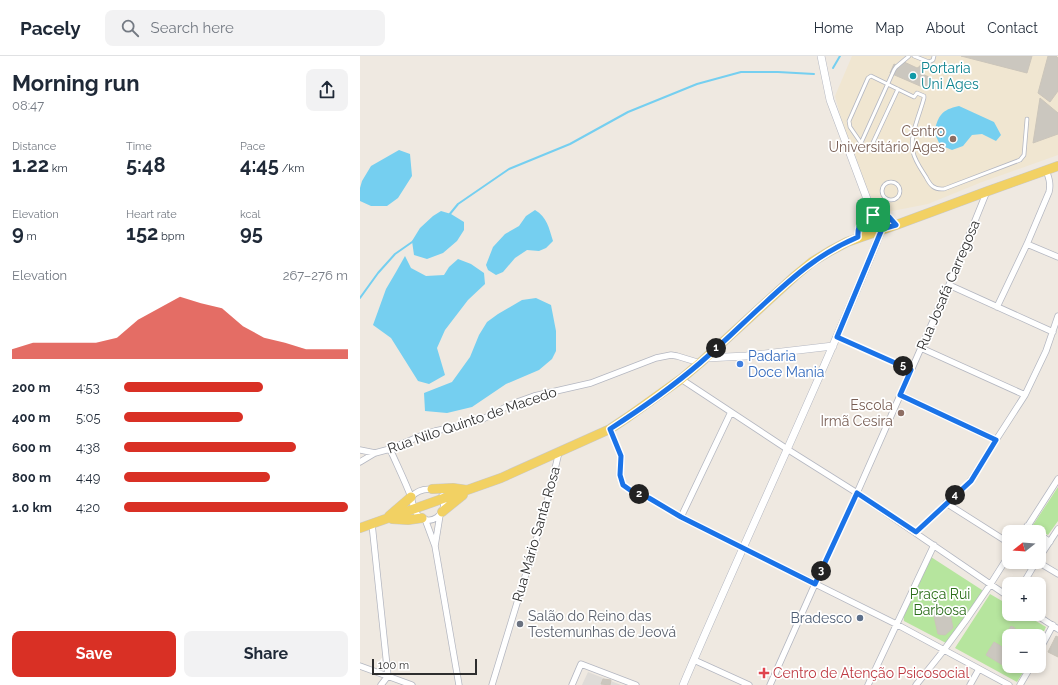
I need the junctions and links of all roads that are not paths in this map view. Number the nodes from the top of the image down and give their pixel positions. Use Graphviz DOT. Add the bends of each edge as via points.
graph roads {
  1 [pos="821,56"];
  2 [pos="909,56"];
  3 [pos="914,56"];
  4 [pos="934,56"];
  5 [pos="888,84"];
  6 [pos="898,89"];
  7 [pos="1027,119"];
  8 [pos="861,144"];
  9 [pos="1058,166"];
  10 [pos="1046,170"];
  11 [pos="899,186"];
  12 [pos="988,191"];
  13 [pos="873,215"];
  14 [pos="896,225"];
  15 [pos="882,229"];
  16 [pos="858,237"];
  17 [pos="1027,244"];
  18 [pos="1058,257"];
  19 [pos="949,285"];
  20 [pos="997,307"];
  21 [pos="1058,316"];
  22 [pos="1053,332"];
  23 [pos="837,337"];
  24 [pos="833,346"];
  25 [pos="921,348"];
  26 [pos="703,361"];
  27 [pos="911,370"];
  28 [pos="680,379"];
  29 [pos="900,395"];
  30 [pos="1025,395"];
  31 [pos="731,412"];
  32 [pos="610,429"];
  33 [pos="996,440"];
  34 [pos="390,448"];
  35 [pos="360,450"];
  36 [pos="787,450"];
  37 [pos="560,452"];
  38 [pos="375,453"];
  39 [pos="360,462"];
  40 [pos="1058,479"];
  41 [pos="432,489"];
  42 [pos="469,490"];
  43 [pos="857,493"];
  44 [pos="410,497"];
  45 [pos="444,499"];
  46 [pos="946,504"];
  47 [pos="414,510"];
  48 [pos="441,514"];
  49 [pos="681,517"];
  50 [pos="387,519"];
  51 [pos="423,519"];
  52 [pos="372,524"];
  53 [pos="1028,525"];
  54 [pos="360,528"];
  55 [pos="1058,529"];
  56 [pos="916,532"];
  57 [pos="1002,539"];
  58 [pos="1046,539"];
  59 [pos="1050,542"];
  60 [pos="934,545"];
  61 [pos="435,546"];
  62 [pos="743,548"];
  63 [pos="1046,548"];
  64 [pos="1002,567"];
  65 [pos="1046,567"];
  66 [pos="1058,574"];
  67 [pos="815,584"];
  68 [pos="990,585"];
  69 [pos="1002,593"];
  70 [pos="1046,621"];
  71 [pos="896,624"];
  72 [pos="1056,627"];
  73 [pos="1046,641"];
  74 [pos="944,650"];
  75 [pos="694,660"];
  76 [pos="360,666"];
  77 [pos="979,669"];
  78 [pos="1027,673"];
  79 [pos="388,676"];
  80 [pos="381,685"];
  81 [pos="412,685"];
  82 [pos="459,685"];
  83 [pos="492,685"];
  84 [pos="572,685"];
  85 [pos="636,685"];
  86 [pos="684,685"];
  87 [pos="749,685"];
  88 [pos="770,685"];
  89 [pos="868,685"];
  90 [pos="916,685"];
  91 [pos="970,685"];
  92 [pos="1009,685"];
  93 [pos="1020,685"];
  1 -- 13 [label="street" via="830,100"];
  2 -- 5 [label="lane" via="895,68"];
  3 -- 4 [label="lane" via="929,62 934,60"];
  5 -- 6 [label="lane"];
  5 -- 8 [label="lane"];
  5 -- 8 [label="lane" via="872,76 868,78 850,121 850,126"];
  6 -- 7 [label="lane" via="914,97 917,93 924,97 912,136 912,145 914,156 936,189 944,189 1020,160 1024,154"];
  6 -- 8 [label="lane" via="870,149 867,150"];
  9 -- 10 [label="main road"];
  10 -- 12 [label="main road"];
  10 -- 17 [label="street" via="1050,180 1049,192"];
  11 -- 11 [label="lane" via="887,183 882,188 883,196 895,200 900,194"];
  12 -- 14 [label="main road"];
  12 -- 19 [label="street, Rua Josafá Carregosa"];
  13 -- 14 [label="street" via="884,215"];
  13 -- 16 [label="street" via="862,221"];
  14 -- 15 [label="main road"];
  15 -- 16 [label="main road"];
  15 -- 23 [label="street"];
  16 -- 26 [label="main road" via="812,262"];
  17 -- 18 [label="street"];
  17 -- 20 [label="street"];
  19 -- 20 [label="street"];
  19 -- 25 [label="street, Rua Josafá Carregosa"];
  20 -- 22 [label="street"];
  21 -- 22 [label="street"];
  22 -- 30 [label="street"];
  23 -- 24 [label="street"];
  23 -- 27 [label="street"];
  24 -- 26 [label="street"];
  24 -- 36 [label="street"];
  25 -- 27 [label="street, Rua Josafá Carregosa"];
  25 -- 30 [label="street"];
  26 -- 28 [label="main road"];
  26 -- 34 [label="street, Rua Nilo Quinto de Macedo" via="671,355 656,358 591,383 534,396 481,420 435,430"];
  27 -- 29 [label="street, Rua Josafá Carregosa"];
  28 -- 31 [label="street"];
  28 -- 32 [label="main road"];
  29 -- 33 [label="street"];
  29 -- 43 [label="street, Rua Josafá Carregosa"];
  30 -- 33 [label="street"];
  31 -- 36 [label="street"];
  31 -- 49 [label="street"];
  32 -- 37 [label="main road"];
  32 -- 49 [label="street" via="621,456 620,475 623,485"];
  33 -- 46 [label="street" via="973,478"];
  34 -- 38 [label="street, Rua Nilo Quinto de Macedo"];
  34 -- 44 [label="street"];
  35 -- 38 [label="street"];
  36 -- 43 [label="street"];
  36 -- 62 [label="street"];
  37 -- 42 [label="main road"];
  37 -- 83 [label="street, Rua Mário Santa Rosa" via="545,511"];
  38 -- 39 [label="street, Rua Nilo Quinto de Macedo"];
  40 -- 53 [label="street"];
  41 -- 42 [label="main road"];
  41 -- 44 [label="street" via="422,490"];
  41 -- 45 [label="street"];
  42 -- 45 [label="main road"];
  42 -- 48 [label="main road"];
  43 -- 56 [label="street"];
  43 -- 67 [label="street, Rua Josafá Carregosa"];
  44 -- 47 [label="street"];
  44 -- 50 [label="main road"];
  45 -- 47 [label="main road"];
  45 -- 48 [label="street"];
  46 -- 56 [label="street"];
  46 -- 57 [label="street"];
  47 -- 50 [label="main road"];
  47 -- 51 [label="street"];
  48 -- 51 [label="street" via="433,520"];
  48 -- 61 [label="street"];
  49 -- 62 [label="street"];
  50 -- 51 [label="main road"];
  50 -- 52 [label="main road"];
  51 -- 61 [label="street"];
  52 -- 54 [label="main road"];
  52 -- 79 [label="street"];
  55 -- 59 [label="street"];
  56 -- 60 [label="street"];
  58 -- 59 [label="street"];
  59 -- 63 [label="street"];
  60 -- 68 [label="street"];
  60 -- 71 [label="street"];
  61 -- 82 [label="street"];
  62 -- 67 [label="street"];
  62 -- 75 [label="street"];
  64 -- 68 [label="street"];
  65 -- 66 [label="street"];
  67 -- 71 [label="street"];
  67 -- 88 [label="street, Rua Josafá Carregosa"];
  68 -- 69 [label="street"];
  68 -- 74 [label="street"];
  70 -- 72 [label="street"];
  71 -- 74 [label="street"];
  71 -- 89 [label="street"];
  72 -- 73 [label="street"];
  74 -- 77 [label="street"];
  74 -- 90 [label="street"];
  75 -- 86 [label="street"];
  75 -- 87 [label="street"];
  76 -- 79 [label="street"];
  77 -- 91 [label="street"];
  77 -- 92 [label="street"];
  78 -- 93 [label="street"];
  79 -- 80 [label="street"];
  79 -- 81 [label="street"];
  84 -- 85 [label="street" via="581,664"];
}
